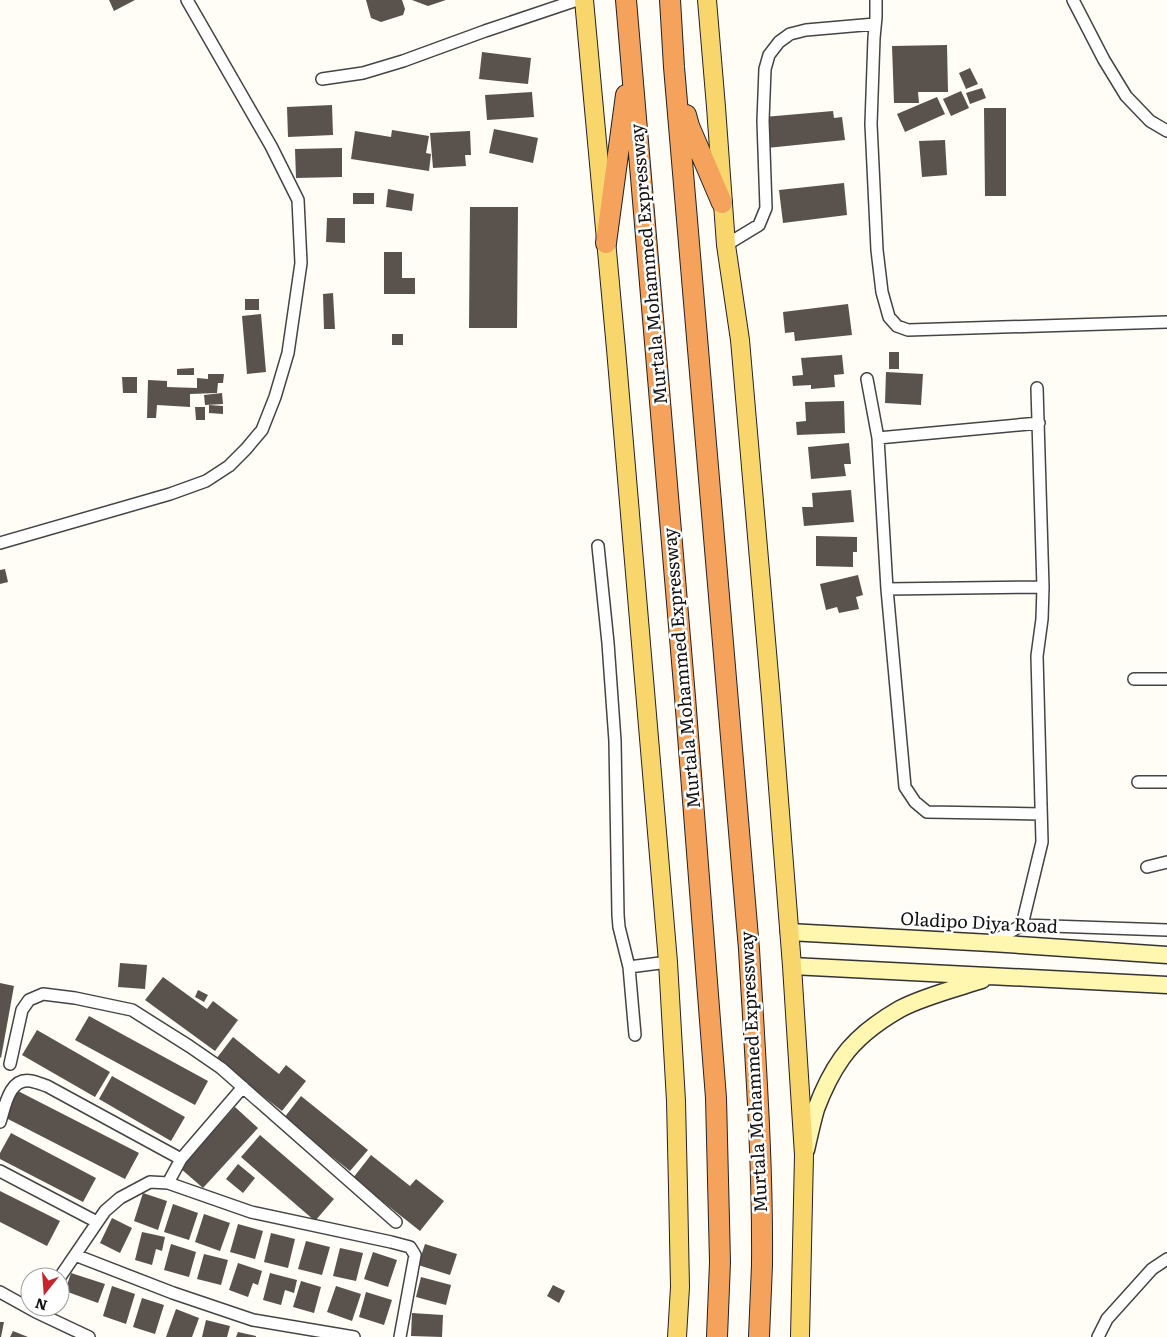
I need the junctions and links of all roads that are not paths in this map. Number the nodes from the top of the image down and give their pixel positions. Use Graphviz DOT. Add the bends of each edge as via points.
graph roads {
  1 [pos="187,0"];
  2 [pos="577,0"];
  3 [pos="584,0"];
  4 [pos="626,0"];
  5 [pos="670,0"];
  6 [pos="707,0"];
  7 [pos="876,0"];
  8 [pos="1073,0"];
  9 [pos="875,24"];
  10 [pos="631,56"];
  11 [pos="674,67"];
  12 [pos="322,79"];
  13 [pos="1167,131"];
  14 [pos="722,204"];
  15 [pos="606,243"];
  16 [pos="726,245"];
  17 [pos="1167,322"];
  18 [pos="867,379"];
  19 [pos="1037,388"];
  20 [pos="1039,424"];
  21 [pos="878,438"];
  22 [pos="0,543"];
  23 [pos="598,546"];
  24 [pos="1043,587"];
  25 [pos="887,589"];
  26 [pos="1134,679"];
  27 [pos="1167,679"];
  28 [pos="1138,782"];
  29 [pos="1167,782"];
  30 [pos="1041,814"];
  31 [pos="1167,862"];
  32 [pos="1147,867"];
  33 [pos="1022,925"];
  34 [pos="1167,930"];
  35 [pos="789,932"];
  36 [pos="991,943"];
  37 [pos="1167,955"];
  38 [pos="668,962"];
  39 [pos="792,966"];
  40 [pos="630,967"];
  41 [pos="993,976"];
  42 [pos="1167,984"];
  43 [pos="635,1035"];
  44 [pos="10,1064"];
  45 [pos="243,1087"];
  46 [pos="0,1122"];
  47 [pos="804,1154"];
  48 [pos="181,1159"];
  49 [pos="0,1172"];
  50 [pos="168,1183"];
  51 [pos="97,1222"];
  52 [pos="396,1222"];
  53 [pos="75,1255"];
  54 [pos="1167,1260"];
  55 [pos="67,1267"];
  56 [pos="0,1292"];
  57 [pos="20,1301"];
  58 [pos="52,1317"];
  59 [pos="84,1336"];
  60 [pos="354,1337"];
  61 [pos="400,1337"];
  62 [pos="677,1337"];
  63 [pos="717,1337"];
  64 [pos="758,1337"];
  65 [pos="800,1337"];
  66 [pos="1098,1337"];
  1 -- 22 [label="street" via="271,146 298,200 301,263 288,353 275,396 262,430 229,466 206,481"];
  2 -- 12 [label="street" via="403,62 363,73"];
  3 -- 15 [label="main road"];
  4 -- 10 [label="highway, Murtala Mohammed Expressway"];
  5 -- 11 [label="highway, Murtala Mohammed Expressway"];
  6 -- 14 [label="main road"];
  7 -- 9 [label="street"];
  8 -- 13 [label="street" via="1126,96 1150,121"];
  9 -- 16 [label="street" via="806,30 790,34 778,42 765,69 766,208 759,225"];
  9 -- 17 [label="street" via="871,124 877,250 882,292 889,317 897,326 908,330"];
  10 -- 15 [label="highway"];
  10 -- 63 [label="highway, Murtala Mohammed Expressway" via="716,1098 720,1262"];
  11 -- 14 [label="highway" via="689,126"];
  11 -- 64 [label="highway, Murtala Mohammed Expressway" via="749,949 761,1189 762,1265"];
  14 -- 16 [label="main road"];
  15 -- 38 [label="main road"];
  16 -- 35 [label="main road" via="740,340"];
  18 -- 21 [label="street"];
  19 -- 20 [label="street"];
  20 -- 21 [label="street"];
  20 -- 24 [label="street"];
  21 -- 25 [label="street"];
  23 -- 40 [label="street" via="615,741 618,914"];
  24 -- 25 [label="street"];
  24 -- 30 [label="street" via="1037,656"];
  25 -- 30 [label="street" via="905,788 927,812"];
  26 -- 27 [label="street"];
  28 -- 29 [label="street"];
  30 -- 33 [label="street" via="1042,842"];
  31 -- 32 [label="street"];
  33 -- 34 [label="street"];
  33 -- 36 [label="street"];
  35 -- 36 [label="main road, Oladipo Diya Road"];
  35 -- 39 [label="main road"];
  36 -- 37 [label="main road, Oladipo Diya Road"];
  38 -- 40 [label="street"];
  38 -- 62 [label="main road" via="676,1101 680,1286"];
  39 -- 41 [label="main road"];
  39 -- 47 [label="main road"];
  40 -- 43 [label="street"];
  41 -- 42 [label="main road"];
  41 -- 47 [label="main road" via="901,1009 853,1046 841,1059 820,1101"];
  44 -- 45 [label="street" via="22,1010 29,1000 43,994 132,1010 221,1068"];
  45 -- 48 [label="street"];
  45 -- 52 [label="street"];
  46 -- 48 [label="street" via="9,1092 16,1084 29,1080 46,1086"];
  47 -- 65 [label="main road"];
  48 -- 50 [label="street"];
  49 -- 51 [label="street"];
  50 -- 51 [label="street" via="150,1182 137,1188 120,1198"];
  50 -- 61 [label="street" via="251,1212 410,1248 415,1256"];
  51 -- 53 [label="street"];
  53 -- 55 [label="street"];
  53 -- 60 [label="street" via="253,1320"];
  54 -- 66 [label="street" via="1152,1269 1107,1319"];
  56 -- 57 [label="street"];
  58 -- 59 [label="street"];
}
